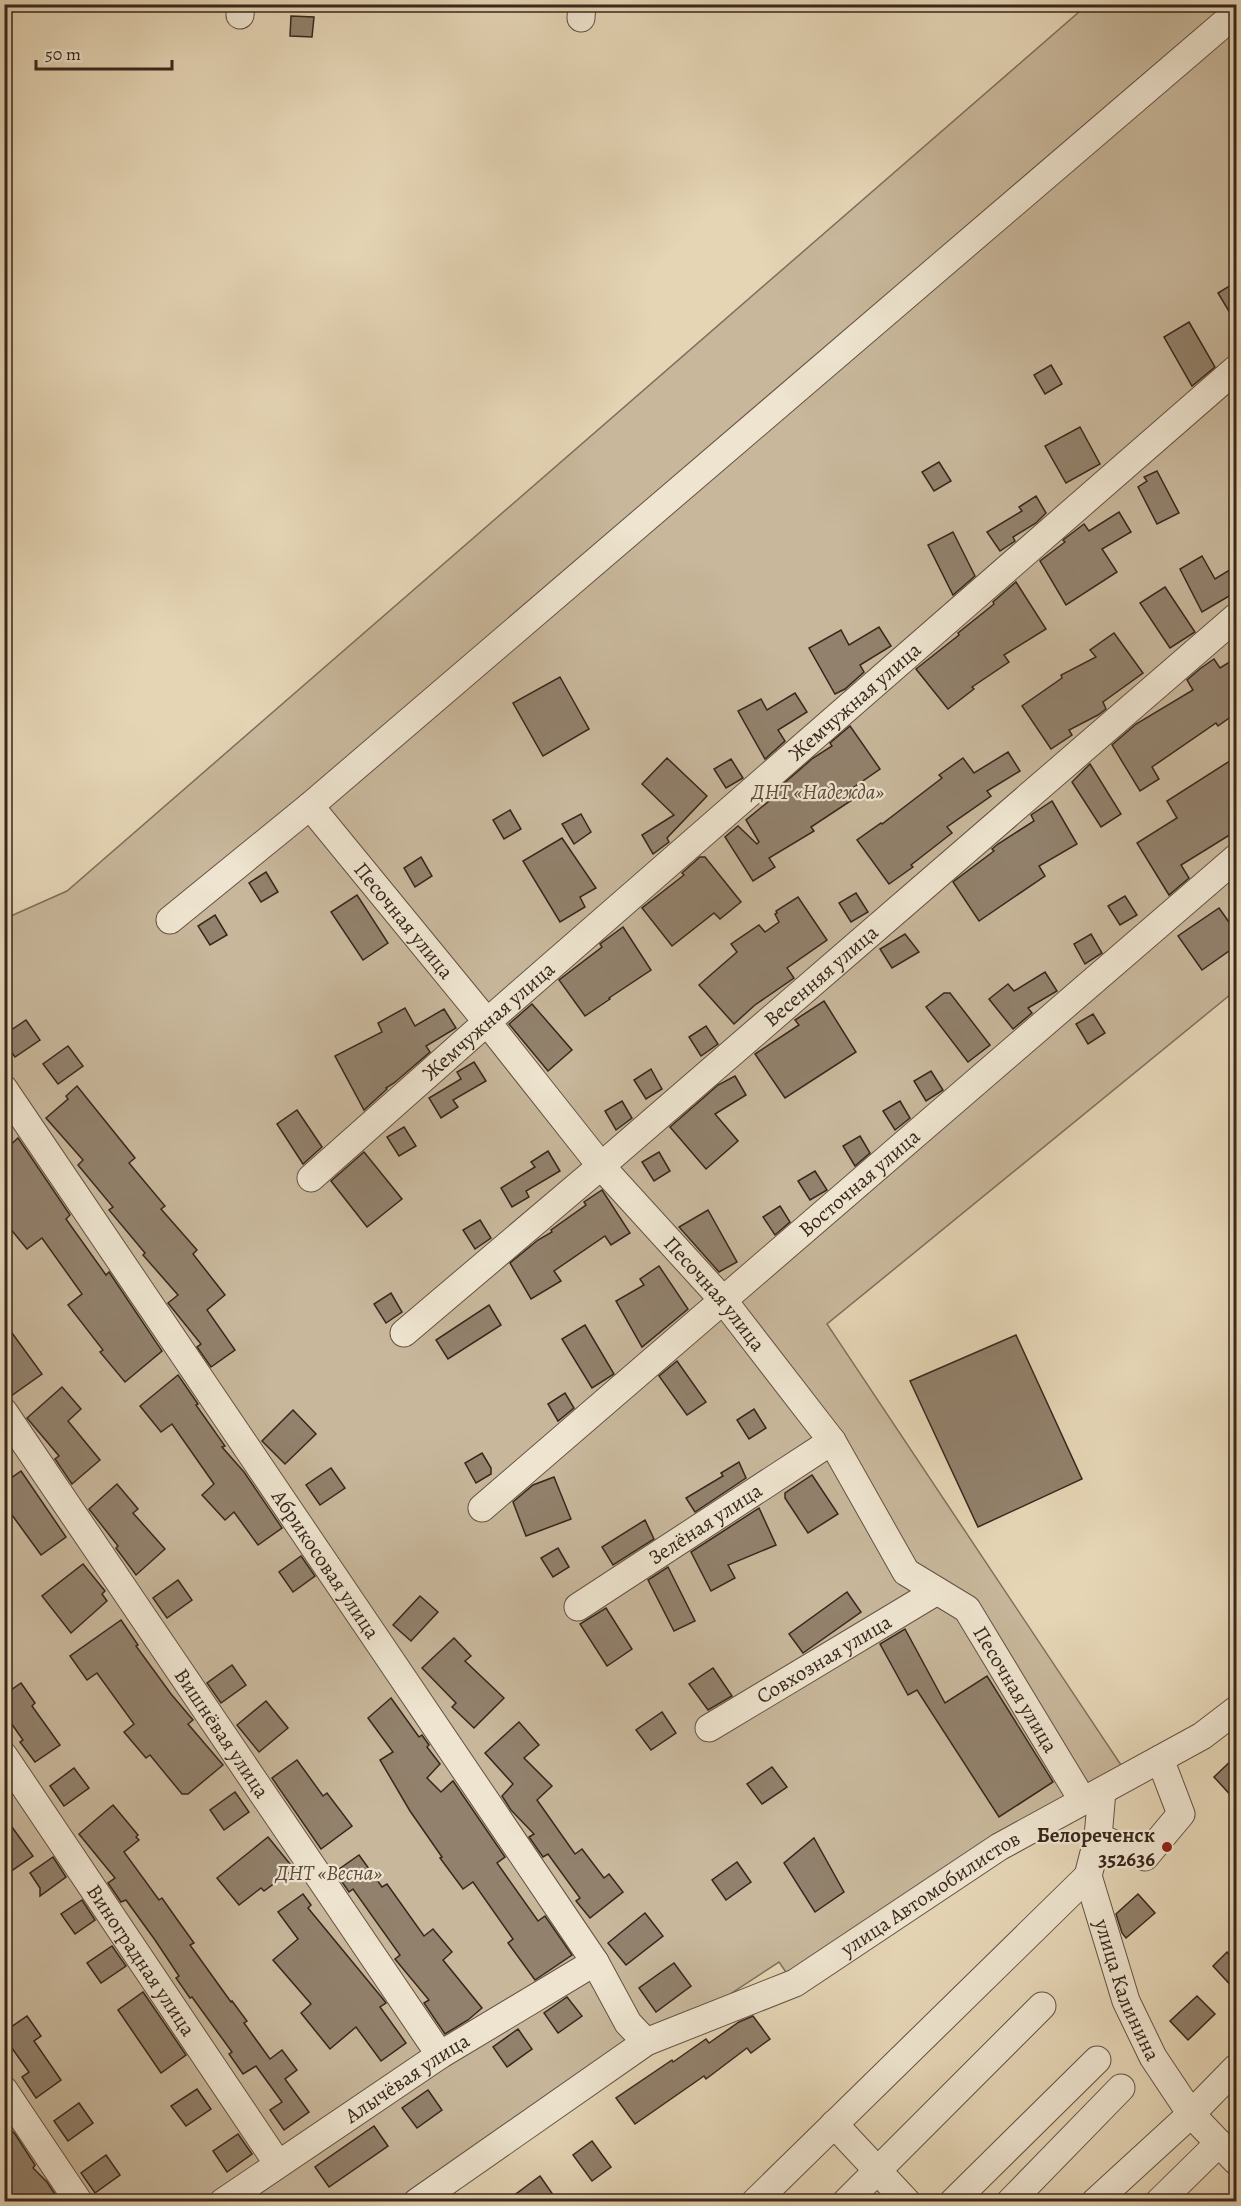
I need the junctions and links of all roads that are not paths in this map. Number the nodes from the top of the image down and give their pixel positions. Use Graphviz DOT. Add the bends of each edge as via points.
graph roads {
  1 [pos="1236,13"];
  2 [pos="1236,369"];
  3 [pos="1236,616"];
  4 [pos="310,806"];
  5 [pos="1236,858"];
  6 [pos="170,920"];
  7 [pos="487,1022"];
  8 [pos="4,1089"];
  9 [pos="601,1166"];
  10 [pos="311,1178"];
  11 [pos="723,1300"];
  12 [pos="404,1333"];
  13 [pos="4,1412"];
  14 [pos="832,1441"];
  15 [pos="483,1508"];
  16 [pos="937,1591"];
  17 [pos="578,1607"];
  18 [pos="1236,1710"];
  19 [pos="709,1728"];
  20 [pos="4,1756"];
  21 [pos="1160,1759"];
  22 [pos="1092,1796"];
  23 [pos="1098,1837"];
  24 [pos="1088,1876"];
  25 [pos="595,1962"];
  26 [pos="1042,2006"];
  27 [pos="645,2042"];
  28 [pos="440,2055"];
  29 [pos="1097,2060"];
  30 [pos="1236,2068"];
  31 [pos="1121,2088"];
  32 [pos="4,2090"];
  33 [pos="1191,2114"];
  34 [pos="834,2124"];
  35 [pos="1228,2152"];
  36 [pos="278,2164"];
  37 [pos="877,2171"];
  38 [pos="79,2202"];
  39 [pos="223,2202"];
  40 [pos="417,2202"];
  41 [pos="755,2202"];
  42 [pos="846,2202"];
  43 [pos="907,2202"];
  44 [pos="954,2202"];
  45 [pos="1010,2202"];
  46 [pos="1095,2202"];
  47 [pos="1159,2202"];
  1 -- 4 [label="street"];
  2 -- 7 [label="street, Жемчужная улица"];
  3 -- 9 [label="street, Весенняя улица"];
  4 -- 6 [label="street"];
  4 -- 7 [label="street, Песочная улица"];
  5 -- 11 [label="street, Восточная улица"];
  7 -- 9 [label="street, Песочная улица"];
  7 -- 10 [label="street, Жемчужная улица"];
  8 -- 25 [label="street, Абрикосовая улица"];
  9 -- 11 [label="street, Песочная улица"];
  9 -- 12 [label="street, Весенняя улица"];
  11 -- 14 [label="street, Песочная улица"];
  11 -- 15 [label="street, Восточная улица"];
  13 -- 28 [label="street, Вишнёвая улица"];
  14 -- 16 [label="street, Песочная улица" via="906,1572"];
  14 -- 17 [label="street, Зелёная улица"];
  16 -- 19 [label="street, Совхозная улица"];
  16 -- 22 [label="street, Песочная улица" via="967,1609"];
  18 -- 21 [label="street, улица Автомобилистов" via="1202,1736"];
  20 -- 36 [label="street, Виноградная улица"];
  21 -- 22 [label="street, улица Автомобилистов"];
  21 -- 23 [label="street" via="1181,1814 1145,1857"];
  22 -- 23 [label="street"];
  22 -- 27 [label="street, улица Автомобилистов" via="999,1847 795,1983"];
  23 -- 24 [label="street"];
  24 -- 33 [label="street, улица Калинина" via="1126,2001 1153,2057"];
  24 -- 34 [label="street"];
  25 -- 27 [label="street, Абрикосовая улица" via="628,2023"];
  25 -- 28 [label="street, Алычёвая улица"];
  26 -- 37 [label="street"];
  27 -- 40 [label="street, улица Автомобилистов"];
  28 -- 36 [label="street, Алычёвая улица"];
  29 -- 44 [label="street"];
  30 -- 33 [label="street"];
  31 -- 45 [label="street"];
  32 -- 38 [label="street"];
  33 -- 35 [label="street, улица Калинина"];
  33 -- 46 [label="street"];
  34 -- 37 [label="street"];
  34 -- 41 [label="street"];
  35 -- 47 [label="street"];
  36 -- 39 [label="street, Алычёвая улица"];
  37 -- 42 [label="street"];
  37 -- 43 [label="street"];
}
